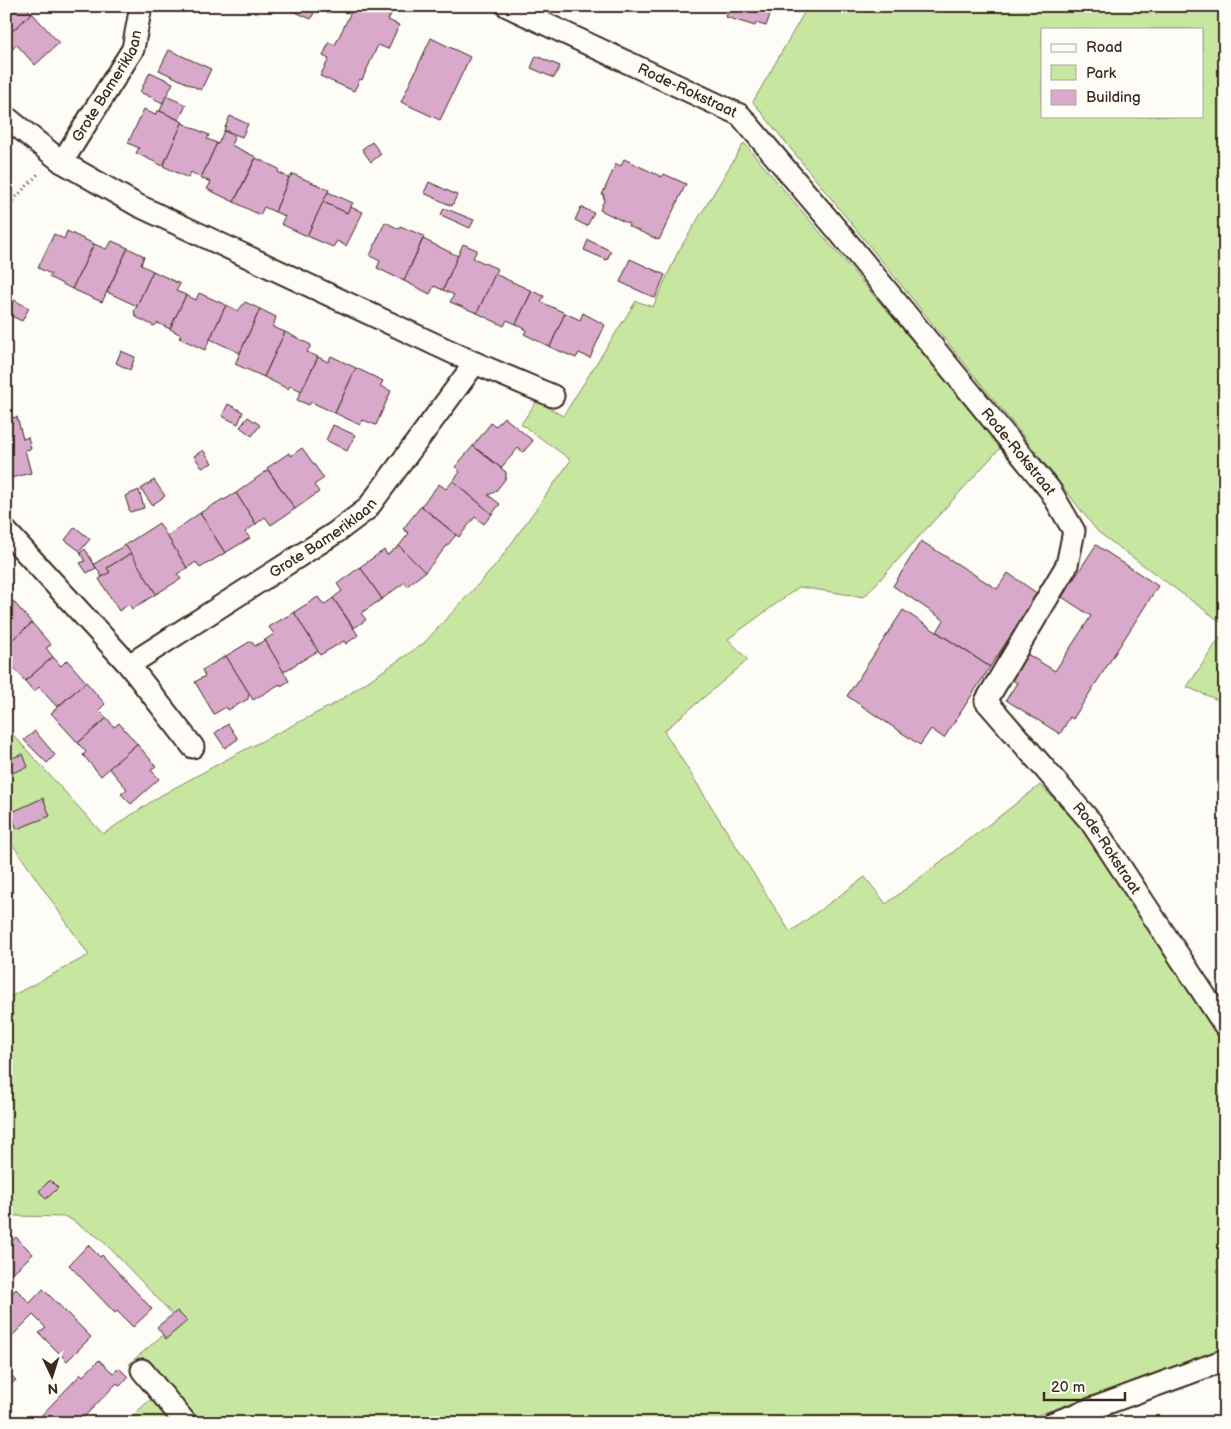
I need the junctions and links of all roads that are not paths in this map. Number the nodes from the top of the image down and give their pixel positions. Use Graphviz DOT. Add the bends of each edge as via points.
graph roads {
  1 [pos="141,6"];
  2 [pos="507,6"];
  3 [pos="6,117"];
  4 [pos="59,159"];
  5 [pos="475,363"];
  6 [pos="553,396"];
  7 [pos="6,530"];
  8 [pos="129,666"];
  9 [pos="193,746"];
  10 [pos="1225,1026"];
  11 [pos="1225,1360"];
  12 [pos="142,1370"];
  13 [pos="186,1423"];
  14 [pos="1053,1423"];
  1 -- 4 [label="street, Grote Bameriklaan" via="133,49"];
  2 -- 10 [label="street, Rode-Rokstraat" via="740,115 1050,490 1074,531 1067,565 986,701 1091,822"];
  3 -- 4 [label="street"];
  4 -- 5 [label="street" via="137,205"];
  5 -- 6 [label="street"];
  5 -- 8 [label="street, Grote Bameriklaan" via="367,509"];
  7 -- 8 [label="street"];
  8 -- 9 [label="street"];
  11 -- 14 [label="street"];
  12 -- 13 [label="street"];
}
